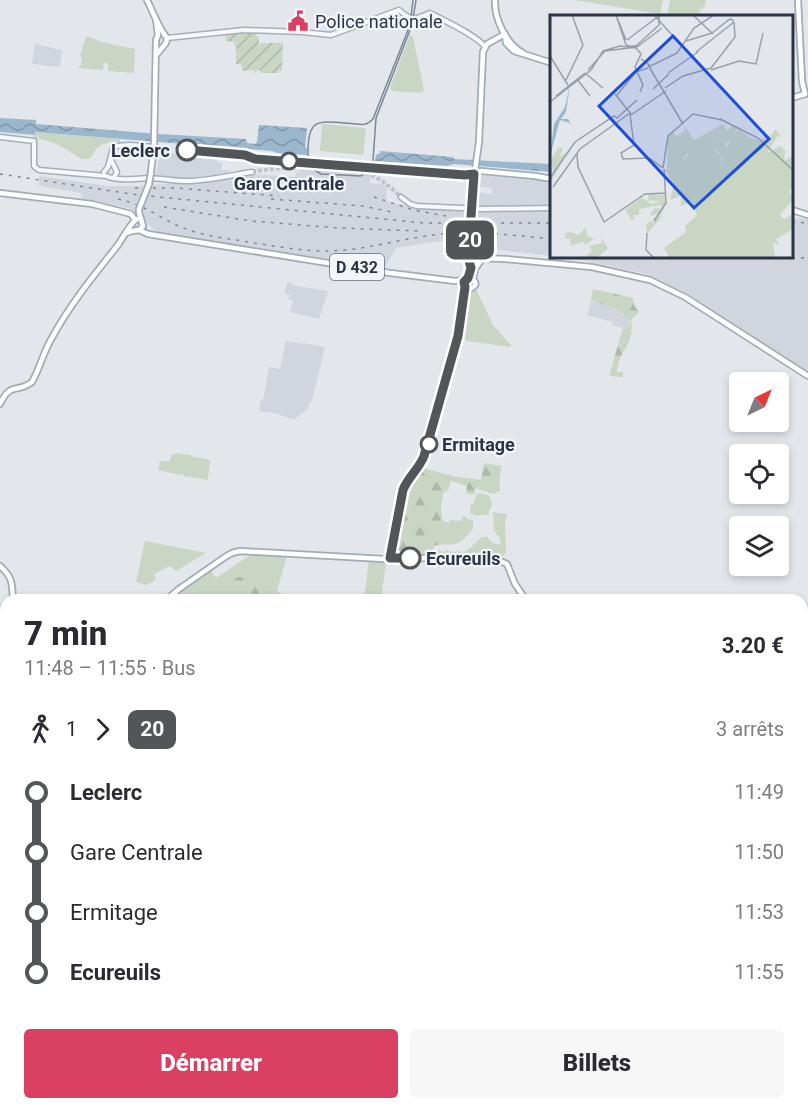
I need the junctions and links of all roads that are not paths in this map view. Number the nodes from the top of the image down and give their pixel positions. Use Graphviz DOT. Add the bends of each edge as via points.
graph roads {
  1 [pos="147,0"];
  2 [pos="495,0"];
  3 [pos="798,0"];
  4 [pos="505,34"];
  5 [pos="163,36"];
  6 [pos="157,43"];
  7 [pos="163,45"];
  8 [pos="485,47"];
  9 [pos="156,54"];
  10 [pos="550,62"];
  11 [pos="806,94"];
  12 [pos="0,137"];
  13 [pos="154,146"];
  14 [pos="110,167"];
  15 [pos="252,172"];
  16 [pos="105,174"];
  17 [pos="474,174"];
  18 [pos="115,176"];
  19 [pos="550,179"];
  20 [pos="0,193"];
  21 [pos="401,197"];
  22 [pos="550,208"];
  23 [pos="793,210"];
  24 [pos="138,211"];
  25 [pos="127,212"];
  26 [pos="808,215"];
  27 [pos="137,224"];
  28 [pos="470,241"];
  29 [pos="469,258"];
  30 [pos="479,261"];
  31 [pos="470,265"];
  32 [pos="467,283"];
  33 [pos="808,376"];
  34 [pos="0,404"];
  35 [pos="390,558"];
  36 [pos="0,566"];
  37 [pos="13,594"];
  38 [pos="173,594"];
  39 [pos="522,594"];
  1 -- 5 [label="main road"];
  2 -- 4 [label="main road" via="495,11"];
  3 -- 11 [label="main road"];
  4 -- 8 [label="main road"];
  4 -- 10 [label="main road" via="512,46 523,53"];
  5 -- 6 [label="main road" via="156,38"];
  5 -- 7 [label="main road"];
  5 -- 8 [label="street" via="252,30 331,35 399,10 413,19 430,13"];
  6 -- 7 [label="main road"];
  6 -- 9 [label="main road"];
  7 -- 9 [label="main road"];
  8 -- 17 [label="main road"];
  9 -- 13 [label="main road"];
  12 -- 16 [label="street" via="34,141 34,166 39,170"];
  13 -- 14 [label="street" via="113,148"];
  13 -- 24 [label="main road, bridge" via="149,184"];
  14 -- 16 [label="street"];
  14 -- 18 [label="street" via="116,170"];
  15 -- 18 [label="street" via="192,181 130,180"];
  16 -- 18 [label="street"];
  17 -- 19 [label="main road" via="481,171"];
  17 -- 28 [label="main road, bridge"];
  20 -- 25 [label="main road"];
  21 -- 22 [label="street" via="417,206"];
  23 -- 26 [label="main road"];
  24 -- 25 [label="main road"];
  24 -- 27 [label="main road"];
  25 -- 27 [label="main road, D 432"];
  27 -- 32 [label="main road, D 432" via="153,234"];
  27 -- 34 [label="main road" via="89,281 55,331 32,382 9,390"];
  28 -- 29 [label="main road"];
  28 -- 30 [label="main road"];
  29 -- 30 [label="main road" via="474,255"];
  29 -- 31 [label="main road"];
  30 -- 31 [label="main road" via="473,267"];
  30 -- 32 [label="main road"];
  30 -- 33 [label="main road" via="511,259 592,267 650,280 685,297"];
  31 -- 32 [label="main road"];
  32 -- 35 [label="main road" via="458,336 429,444 403,490"];
  35 -- 38 [label="main road" via="240,551 225,557"];
  35 -- 39 [label="main road" via="505,562"];
  36 -- 37 [label="main road" via="12,581"];
}
